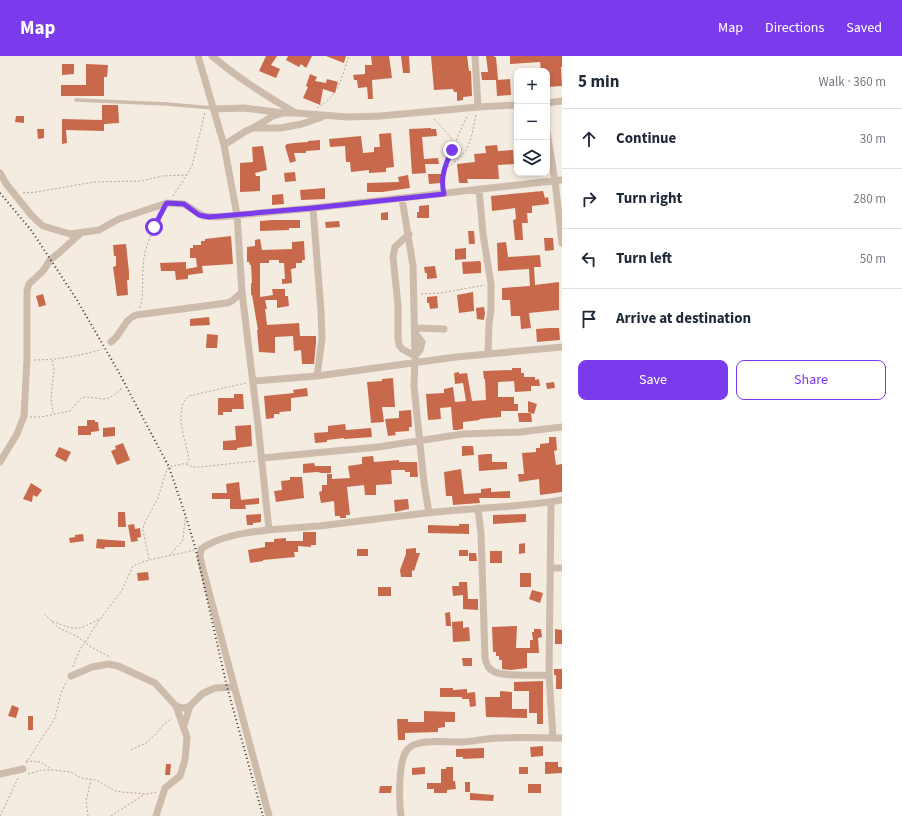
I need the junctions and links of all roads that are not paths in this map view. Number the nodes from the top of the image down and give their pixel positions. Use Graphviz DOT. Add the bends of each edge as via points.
graph roads {
  1 [pos="198,56"];
  2 [pos="212,56"];
  3 [pos="474,56"];
  4 [pos="76,100"];
  5 [pos="562,102"];
  6 [pos="550,103"];
  7 [pos="514,105"];
  8 [pos="475,107"];
  9 [pos="210,108"];
  10 [pos="284,113"];
  11 [pos="296,113"];
  12 [pos="324,116"];
  13 [pos="253,128"];
  14 [pos="549,140"];
  15 [pos="224,145"];
  16 [pos="0,173"];
  17 [pos="558,180"];
  18 [pos="479,190"];
  19 [pos="402,198"];
  20 [pos="313,208"];
  21 [pos="237,214"];
  22 [pos="81,233"];
  23 [pos="409,234"];
  24 [pos="562,243"];
  25 [pos="242,292"];
  26 [pos="444,329"];
  27 [pos="415,331"];
  28 [pos="111,342"];
  29 [pos="562,348"];
  30 [pos="488,354"];
  31 [pos="415,360"];
  32 [pos="317,376"];
  33 [pos="253,381"];
  34 [pos="562,427"];
  35 [pos="420,441"];
  36 [pos="262,459"];
  37 [pos="0,462"];
  38 [pos="562,500"];
  39 [pos="551,502"];
  40 [pos="478,508"];
  41 [pos="429,513"];
  42 [pos="269,530"];
  43 [pos="550,568"];
  44 [pos="562,568"];
  45 [pos="549,675"];
  46 [pos="71,676"];
  47 [pos="234,687"];
  48 [pos="190,706"];
  49 [pos="178,709"];
  50 [pos="184,725"];
  51 [pos="553,738"];
  52 [pos="562,738"];
  53 [pos="24,772"];
  54 [pos="0,774"];
  55 [pos="156,816"];
  56 [pos="269,816"];
  57 [pos="401,816"];
  1 -- 9 [label="street"];
  2 -- 11 [label="street" via="246,82"];
  3 -- 8 [label="street"];
  4 -- 9 [label="lane"];
  5 -- 6 [label="street"];
  7 -- 8 [label="street"];
  8 -- 12 [label="street" via="380,116"];
  9 -- 10 [label="street" via="244,108"];
  9 -- 15 [label="street"];
  10 -- 11 [label="street"];
  10 -- 13 [label="street" via="273,116"];
  11 -- 12 [label="street"];
  12 -- 13 [label="street" via="280,128"];
  13 -- 15 [label="street"];
  14 -- 17 [label="street"];
  15 -- 21 [label="street"];
  16 -- 22 [label="street" via="6,185 43,226 70,234"];
  17 -- 18 [label="street"];
  17 -- 24 [label="street"];
  18 -- 19 [label="street"];
  18 -- 30 [label="street" via="490,284"];
  19 -- 20 [label="street"];
  19 -- 23 [label="street"];
  20 -- 21 [label="street"];
  20 -- 32 [label="street" via="322,339"];
  21 -- 22 [label="street" via="203,216 184,204 166,204 119,219 99,230"];
  21 -- 25 [label="street"];
  22 -- 37 [label="street" via="50,260 29,284 24,416 17,434"];
  23 -- 27 [label="street" via="413,266"];
  23 -- 31 [label="street" via="395,247 393,257 399,345"];
  25 -- 28 [label="street" via="227,303 139,314 128,319 118,336"];
  25 -- 33 [label="street"];
  26 -- 27 [label="street"];
  27 -- 31 [label="street"];
  29 -- 30 [label="street"];
  30 -- 31 [label="street"];
  31 -- 32 [label="street"];
  31 -- 35 [label="street" via="414,386"];
  32 -- 33 [label="street"];
  33 -- 36 [label="street"];
  34 -- 35 [label="street" via="520,432 463,434"];
  35 -- 36 [label="street"];
  35 -- 41 [label="street"];
  36 -- 42 [label="street"];
  38 -- 39 [label="street"];
  39 -- 40 [label="street"];
  39 -- 43 [label="street"];
  40 -- 41 [label="street"];
  40 -- 45 [label="street" via="485,658 488,666 500,674"];
  41 -- 42 [label="street"];
  42 -- 47 [label="street" via="217,541 201,549 200,558"];
  43 -- 44 [label="street"];
  43 -- 45 [label="street"];
  45 -- 51 [label="street"];
  46 -- 49 [label="street" via="92,667 109,664 118,666 155,684"];
  47 -- 48 [label="street" via="208,691"];
  47 -- 56 [label="street"];
  48 -- 49 [label="street"];
  48 -- 50 [label="street"];
  49 -- 50 [label="street"];
  50 -- 55 [label="street" via="187,736 183,768 180,776 164,788"];
  51 -- 52 [label="street"];
  51 -- 57 [label="street" via="502,738 415,744 407,750 402,767 399,804"];
  53 -- 54 [label="street"];
}
